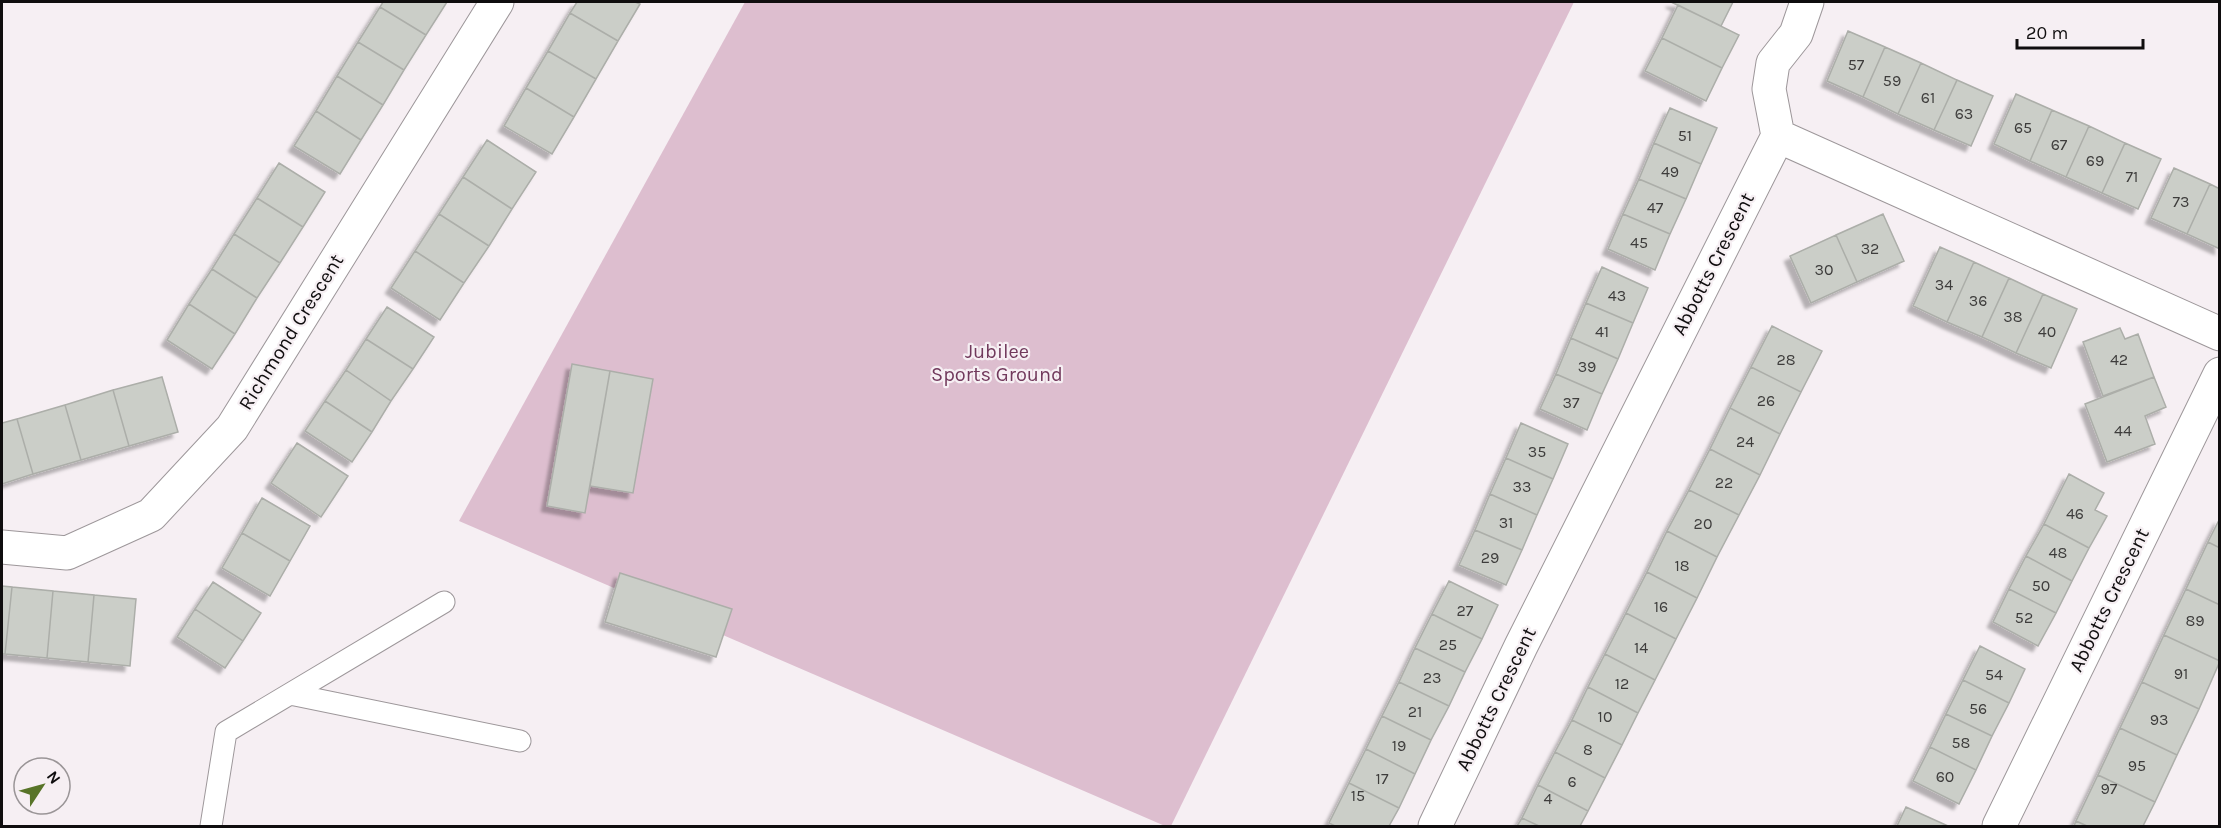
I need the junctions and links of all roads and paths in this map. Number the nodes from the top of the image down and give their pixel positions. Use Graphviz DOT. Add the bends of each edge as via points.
graph roads {
  1 [pos="497,2"];
  2 [pos="1807,2"];
  3 [pos="1778,136"];
  4 [pos="2220,334"];
  5 [pos="2220,374"];
  6 [pos="2,547"];
  7 [pos="444,602"];
  8 [pos="290,694"];
  9 [pos="520,741"];
  10 [pos="211,826"];
  11 [pos="1435,826"];
  12 [pos="1999,826"];
  1 -- 6 [label="street, Richmond Crescent" via="232,428 151,515 67,553"];
  2 -- 3 [label="street" via="1796,34 1773,63 1769,89"];
  3 -- 4 [label="street"];
  3 -- 11 [label="street, Abbotts Crescent" via="1526,635"];
  5 -- 12 [label="street, Abbotts Crescent"];
  7 -- 8 [label="lane"];
  8 -- 9 [label="lane"];
  8 -- 10 [label="lane" via="226,732"];
}
